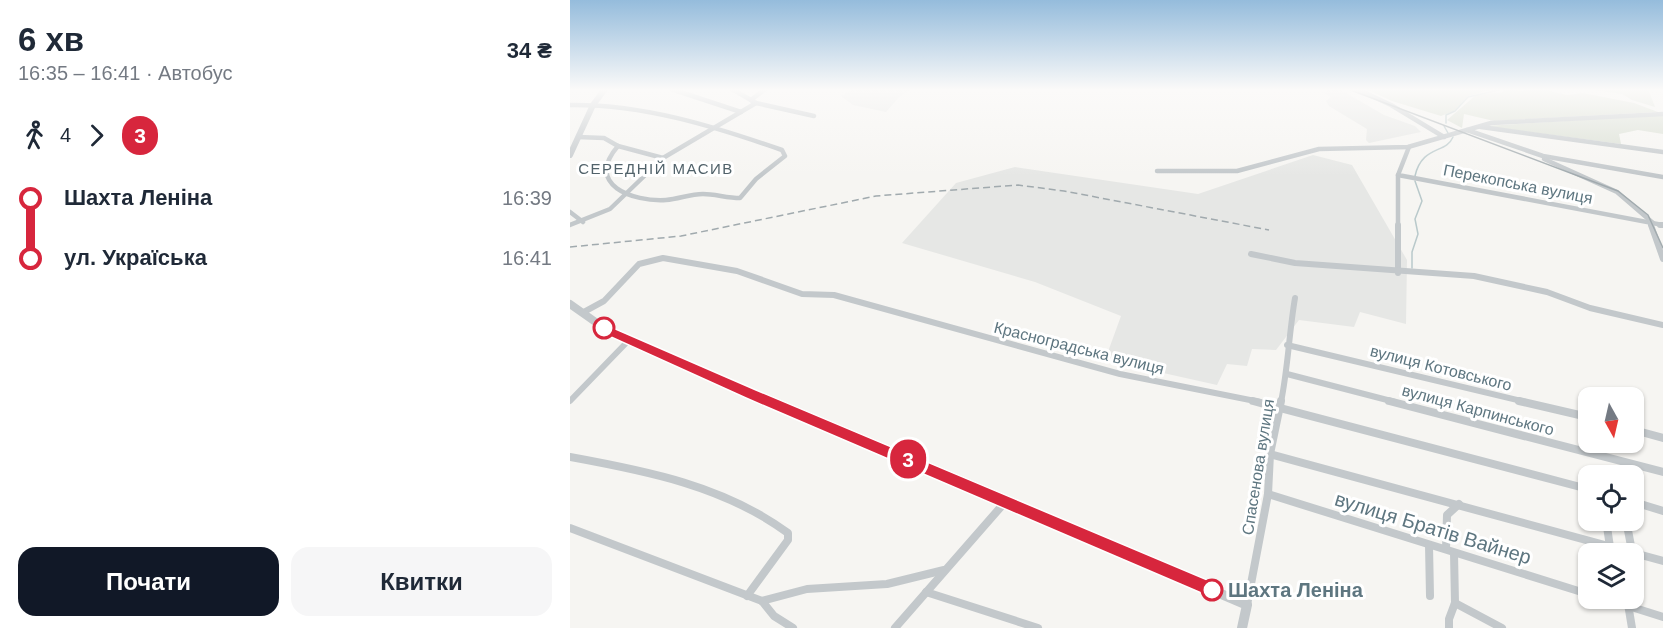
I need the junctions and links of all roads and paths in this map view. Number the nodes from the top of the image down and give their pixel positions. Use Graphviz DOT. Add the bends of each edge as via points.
graph roads {
  1 [pos="587,118"];
  2 [pos="672,118"];
  3 [pos="731,118"];
  4 [pos="1416,118"];
  5 [pos="1576,118"];
  6 [pos="1474,127"];
  7 [pos="714,129"];
  8 [pos="1467,130"];
  9 [pos="578,137"];
  10 [pos="1444,137"];
  11 [pos="618,146"];
  12 [pos="1409,147"];
  13 [pos="1523,150"];
  14 [pos="571,151"];
  15 [pos="1663,152"];
  16 [pos="663,158"];
  17 [pos="1157,171"];
  18 [pos="1398,175"];
  19 [pos="1663,177"];
  20 [pos="624,193"];
  21 [pos="570,212"];
  22 [pos="583,222"];
  23 [pos="1652,223"];
  24 [pos="570,225"];
  25 [pos="1663,225"];
  26 [pos="1251,254"];
  27 [pos="1663,258"];
  28 [pos="1398,273"];
  29 [pos="1295,298"];
  30 [pos="570,304"];
  31 [pos="582,313"];
  32 [pos="1663,325"];
  33 [pos="629,340"];
  34 [pos="1287,345"];
  35 [pos="1287,374"];
  36 [pos="570,401"];
  37 [pos="1281,407"];
  38 [pos="1578,415"];
  39 [pos="1644,433"];
  40 [pos="1663,438"];
  41 [pos="1270,453"];
  42 [pos="570,457"];
  43 [pos="1663,472"];
  44 [pos="1578,486"];
  45 [pos="1268,494"];
  46 [pos="1006,501"];
  47 [pos="1459,504"];
  48 [pos="1644,505"];
  49 [pos="1663,511"];
  50 [pos="570,528"];
  51 [pos="1591,543"];
  52 [pos="1429,545"];
  53 [pos="1450,551"];
  54 [pos="1644,555"];
  55 [pos="1663,561"];
  56 [pos="944,570"];
  57 [pos="1578,591"];
  58 [pos="926,592"];
  59 [pos="747,596"];
  60 [pos="1430,596"];
  61 [pos="762,601"];
  62 [pos="1455,603"];
  63 [pos="1247,605"];
  64 [pos="1628,609"];
  65 [pos="1643,609"];
  66 [pos="1663,618"];
  67 [pos="793,628"];
  68 [pos="895,628"];
  69 [pos="1038,628"];
  70 [pos="1242,628"];
  71 [pos="1449,628"];
  72 [pos="1502,628"];
  73 [pos="1632,628"];
  1 -- 9 [label="street"];
  2 -- 7 [label="street"];
  3 -- 7 [label="street"];
  4 -- 10 [label="street"];
  5 -- 6 [label="street"];
  6 -- 8 [label="street"];
  6 -- 15 [label="street"];
  7 -- 16 [label="street"];
  7 -- 20 [label="street" via="749,136 782,150 785,156 756,179 743,196 736,198 701,194 665,200"];
  8 -- 10 [label="street"];
  8 -- 13 [label="street"];
  9 -- 11 [label="street" via="604,138"];
  9 -- 14 [label="street"];
  10 -- 12 [label="street"];
  11 -- 16 [label="street"];
  11 -- 20 [label="street" via="607,158 603,175"];
  12 -- 17 [label="street" via="1318,150 1237,171"];
  12 -- 18 [label="street"];
  13 -- 19 [label="street"];
  13 -- 23 [label="street" via="1601,182 1630,199"];
  16 -- 20 [label="street"];
  18 -- 23 [label="street, Перекопська вулиця"];
  18 -- 28 [label="street"];
  20 -- 22 [label="street" via="610,209"];
  21 -- 22 [label="street"];
  22 -- 24 [label="street"];
  23 -- 25 [label="street, Перекопська вулиця"];
  23 -- 27 [label="street"];
  26 -- 28 [label="street" via="1295,263"];
  28 -- 32 [label="street" via="1474,276"];
  29 -- 34 [label="street, Спасенова вулиця"];
  30 -- 31 [label="street"];
  31 -- 33 [label="street"];
  31 -- 37 [label="street, Красноградська вулиця" via="604,301 639,264 670,258 737,272 802,294 834,296 1120,374"];
  33 -- 36 [label="street"];
  33 -- 46 [label="street"];
  34 -- 35 [label="street, Спасенова вулиця"];
  34 -- 38 [label="street, вулиця Котовського"];
  35 -- 37 [label="street, Спасенова вулиця"];
  35 -- 43 [label="street, вулиця Карпинського"];
  37 -- 41 [label="street, Спасенова вулиця"];
  37 -- 44 [label="street, Красноградська вулиця"];
  39 -- 40 [label="street"];
  41 -- 45 [label="street, Спасенова вулиця"];
  41 -- 47 [label="street"];
  42 -- 59 [label="street" via="680,480 771,518 788,533 788,540"];
  45 -- 52 [label="street, вулиця Братів Вайнер"];
  45 -- 63 [label="street, Спасенова вулиця"];
  46 -- 56 [label="street"];
  46 -- 63 [label="street"];
  47 -- 51 [label="street"];
  47 -- 53 [label="street" via="1447,515"];
  48 -- 49 [label="street"];
  50 -- 59 [label="street"];
  52 -- 53 [label="street, вулиця Братів Вайнер"];
  52 -- 60 [label="street"];
  53 -- 57 [label="street, вулиця Братів Вайнер"];
  53 -- 62 [label="street"];
  54 -- 55 [label="street"];
  56 -- 58 [label="street"];
  56 -- 61 [label="street" via="887,584 807,589"];
  58 -- 68 [label="street"];
  58 -- 69 [label="street"];
  59 -- 61 [label="street"];
  61 -- 67 [label="street" via="774,616"];
  62 -- 71 [label="street"];
  62 -- 72 [label="street"];
  63 -- 70 [label="street"];
  64 -- 73 [label="street"];
  65 -- 66 [label="street"];
}
